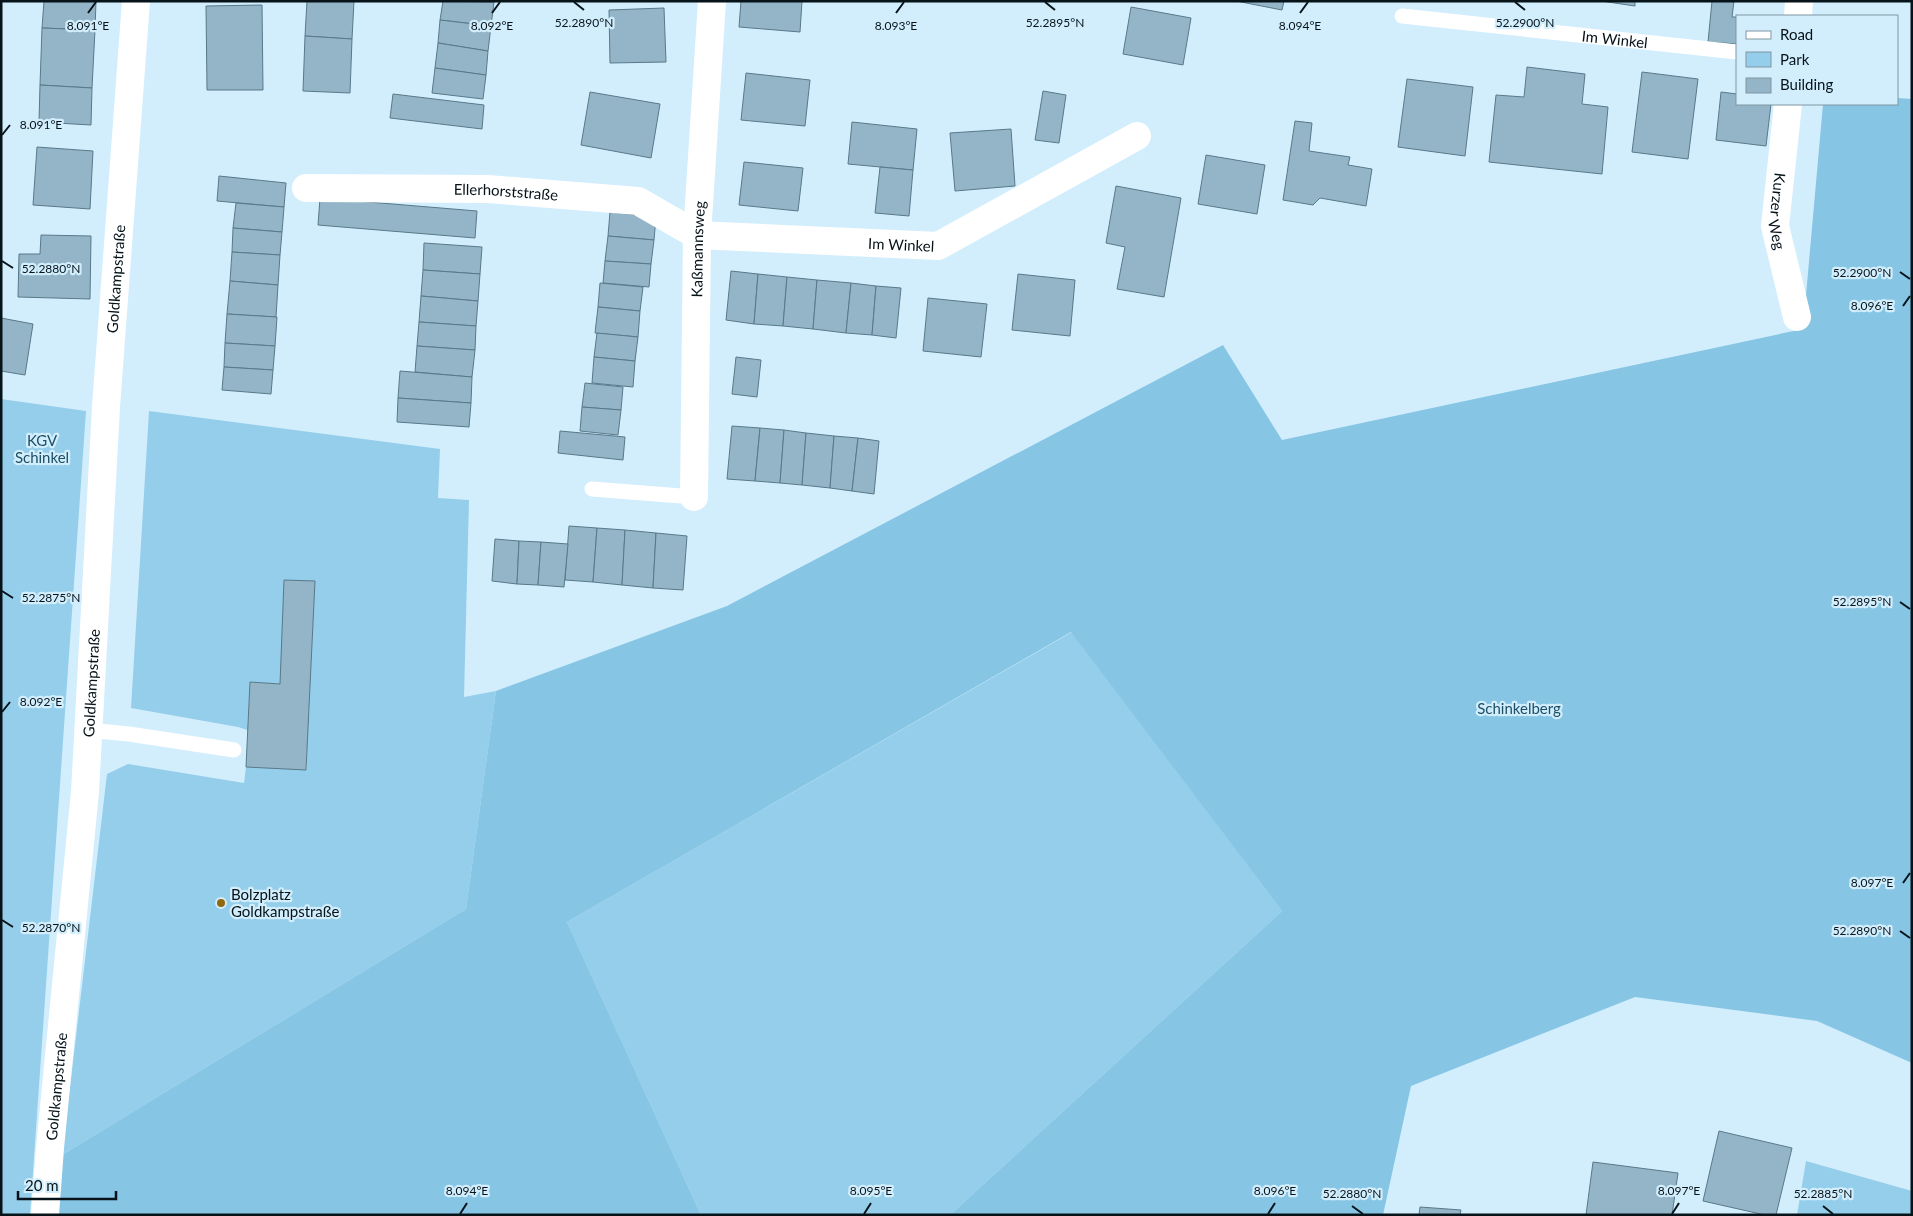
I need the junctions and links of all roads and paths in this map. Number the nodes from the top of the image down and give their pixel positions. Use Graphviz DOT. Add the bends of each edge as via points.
graph roads {
  1 [pos="136,1"];
  2 [pos="712,1"];
  3 [pos="1799,1"];
  4 [pos="1798,15"];
  5 [pos="1402,16"];
  6 [pos="1736,52"];
  7 [pos="1788,105"];
  8 [pos="1137,136"];
  9 [pos="306,188"];
  10 [pos="697,235"];
  11 [pos="1797,317"];
  12 [pos="592,490"];
  13 [pos="694,497"];
  14 [pos="88,730"];
  15 [pos="234,750"];
  16 [pos="45,1215"];
  1 -- 14 [label="street, Goldkampstraße" via="106,408"];
  2 -- 10 [label="street, Kaßmannsweg"];
  3 -- 4 [label="street"];
  5 -- 6 [label="lane, Im Winkel"];
  7 -- 11 [label="street, Kurzer Weg" via="1775,226"];
  8 -- 10 [label="street, Im Winkel" via="938,246"];
  9 -- 10 [label="street, Ellerhorststraße" via="487,189 638,200"];
  10 -- 13 [label="street, Kaßmannsweg"];
  12 -- 13 [label="lane"];
  14 -- 15 [label="lane"];
  14 -- 16 [label="street, Goldkampstraße"];
}
